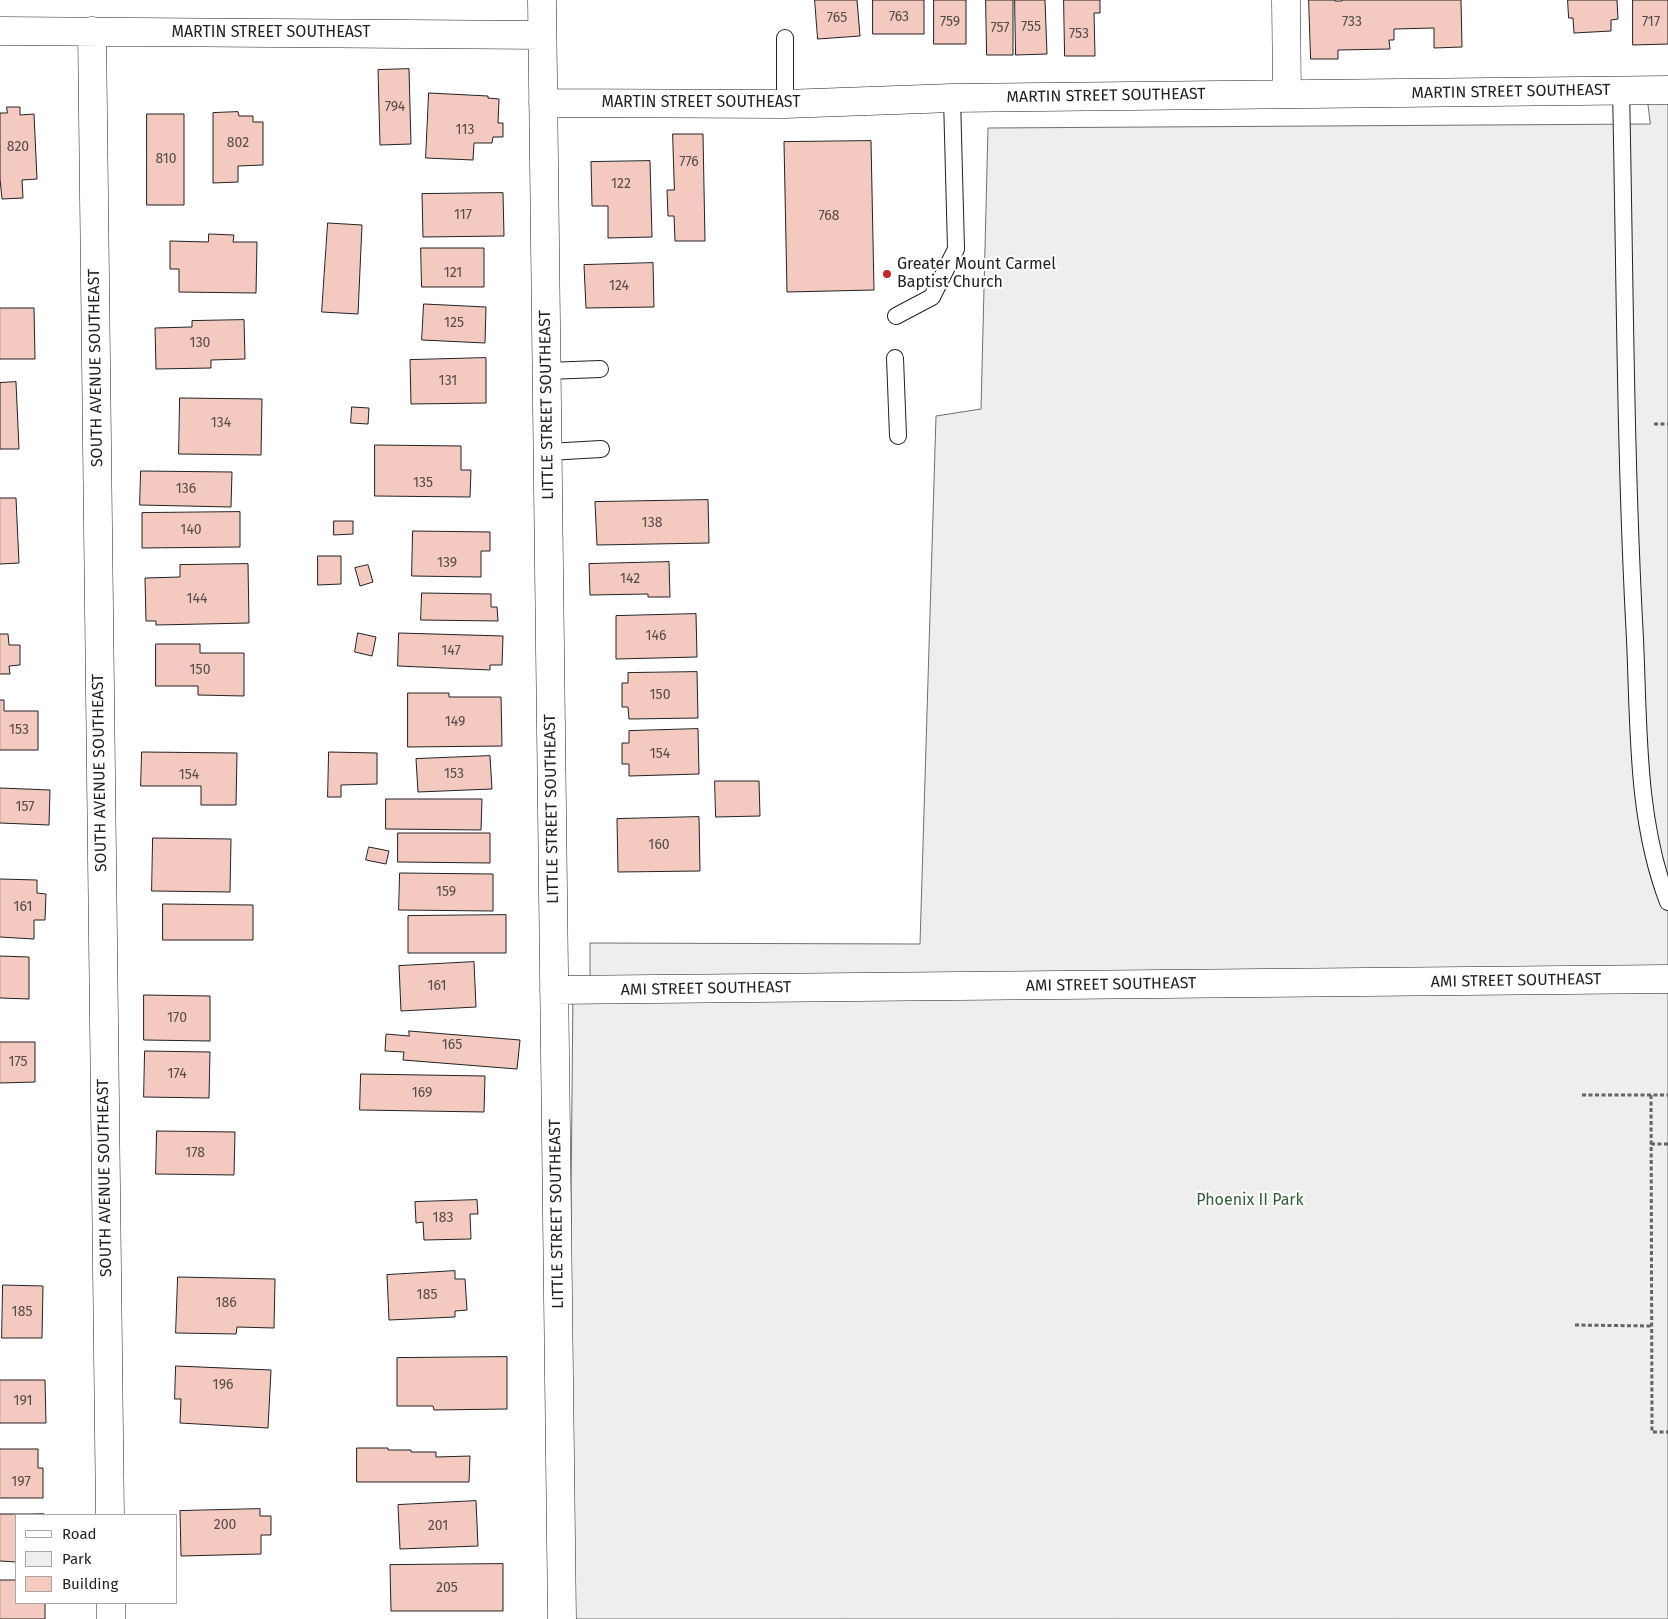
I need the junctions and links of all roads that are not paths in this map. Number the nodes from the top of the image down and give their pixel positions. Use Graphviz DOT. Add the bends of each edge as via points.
graph roads {
  1 [pos="542,0"];
  2 [pos="1286,0"];
  3 [pos="0,31"];
  4 [pos="92,31"];
  5 [pos="542,35"];
  6 [pos="785,38"];
  7 [pos="1621,90"];
  8 [pos="1668,90"];
  9 [pos="1287,94"];
  10 [pos="952,98"];
  11 [pos="543,103"];
  12 [pos="785,104"];
  13 [pos="896,316"];
  14 [pos="895,358"];
  15 [pos="600,370"];
  16 [pos="547,371"];
  17 [pos="898,436"];
  18 [pos="601,449"];
  19 [pos="548,452"];
  20 [pos="1668,902"];
  21 [pos="1668,979"];
  22 [pos="554,990"];
  23 [pos="110,1514"];
  24 [pos="110,1604"];
  25 [pos="111,1619"];
  26 [pos="562,1619"];
  1 -- 5 [label="street, LITTLE STREET SOUTHEAST"];
  2 -- 9 [label="street"];
  3 -- 4 [label="street, MARTIN STREET SOUTHEAST"];
  4 -- 5 [label="street, MARTIN STREET SOUTHEAST"];
  4 -- 23 [label="street, SOUTH AVENUE SOUTHEAST"];
  5 -- 11 [label="street, LITTLE STREET SOUTHEAST"];
  6 -- 12 [label="lane"];
  7 -- 8 [label="street, MARTIN STREET SOUTHEAST"];
  7 -- 9 [label="street, MARTIN STREET SOUTHEAST"];
  7 -- 20 [label="lane" via="1626,418 1642,790 1651,847"];
  9 -- 10 [label="street, MARTIN STREET SOUTHEAST"];
  10 -- 12 [label="street, MARTIN STREET SOUTHEAST"];
  10 -- 13 [label="lane" via="956,249 932,297"];
  11 -- 12 [label="street, MARTIN STREET SOUTHEAST"];
  11 -- 16 [label="street, LITTLE STREET SOUTHEAST"];
  14 -- 17 [label="lane"];
  15 -- 16 [label="lane"];
  16 -- 19 [label="street, LITTLE STREET SOUTHEAST"];
  18 -- 19 [label="lane"];
  19 -- 22 [label="street, LITTLE STREET SOUTHEAST"];
  21 -- 22 [label="street, AMI STREET SOUTHEAST"];
  22 -- 26 [label="street, LITTLE STREET SOUTHEAST"];
  24 -- 25 [label="street"];
}
